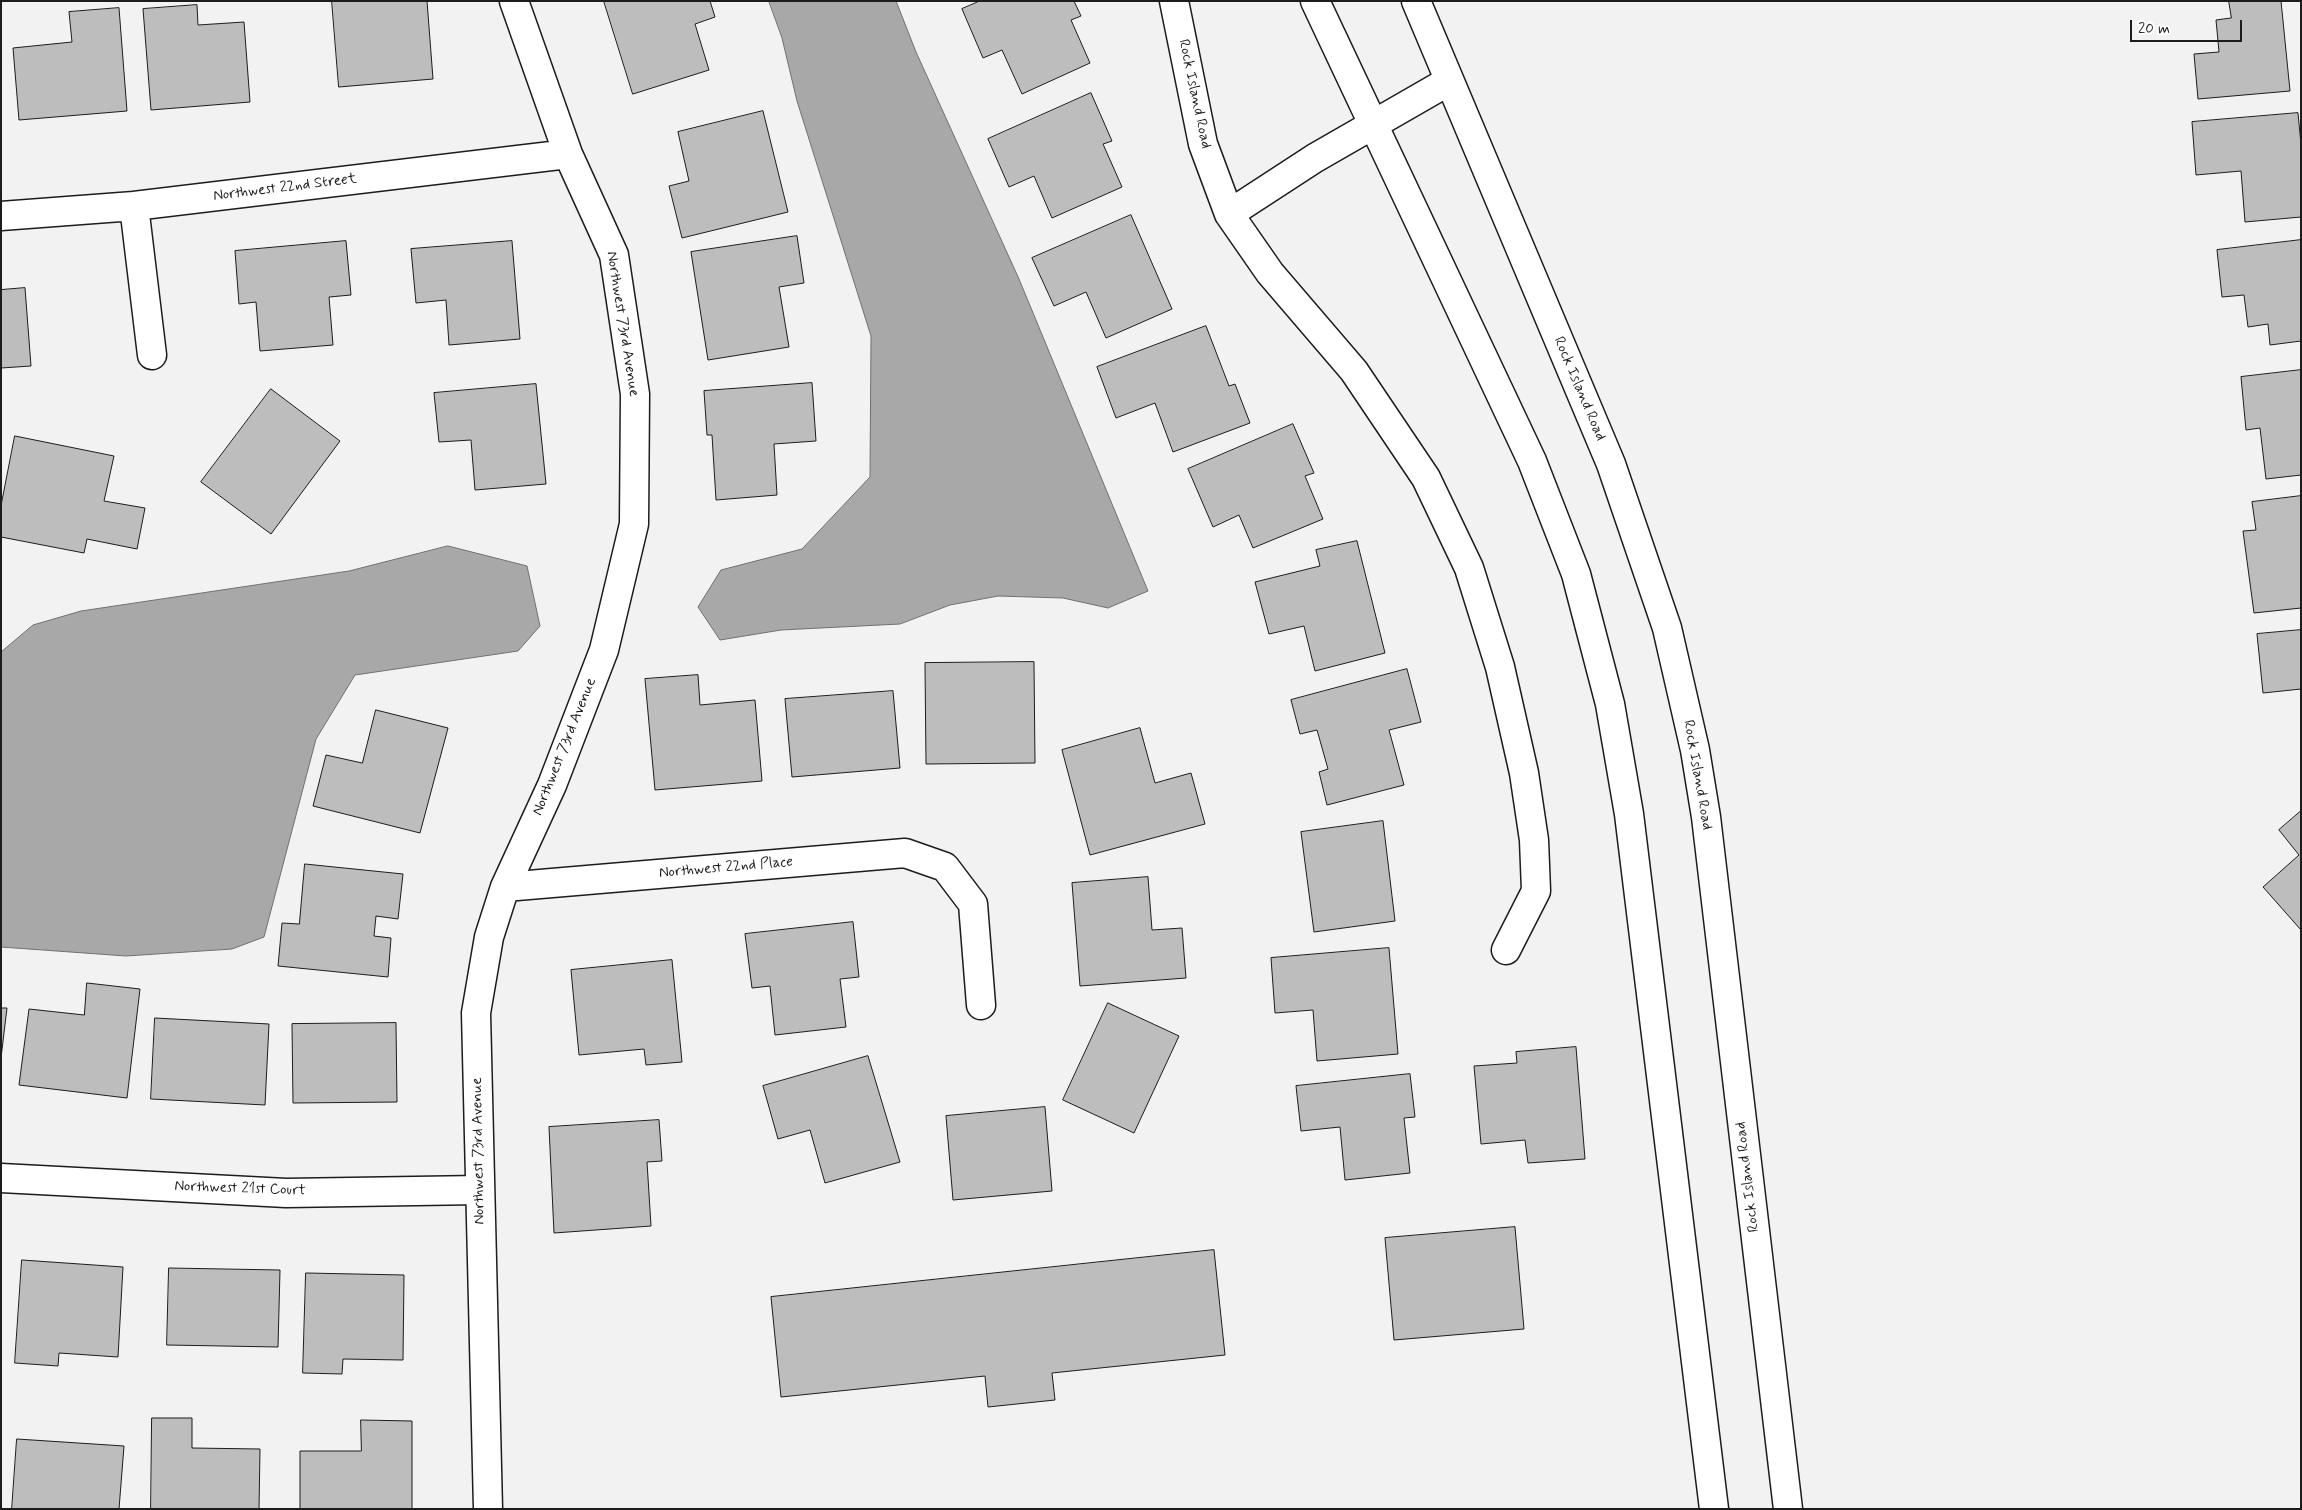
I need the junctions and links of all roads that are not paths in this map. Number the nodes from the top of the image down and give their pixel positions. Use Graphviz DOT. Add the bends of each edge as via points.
graph roads {
  1 [pos="514,1"];
  2 [pos="1174,1"];
  3 [pos="1315,1"];
  4 [pos="1416,1"];
  5 [pos="1449,81"];
  6 [pos="1372,124"];
  7 [pos="568,154"];
  8 [pos="134,206"];
  9 [pos="1228,214"];
  10 [pos="1,216"];
  11 [pos="152,355"];
  12 [pos="505,887"];
  13 [pos="1506,950"];
  14 [pos="981,1005"];
  15 [pos="1,1178"];
  16 [pos="480,1190"];
  17 [pos="488,1509"];
  18 [pos="1714,1509"];
  19 [pos="1788,1509"];
  1 -- 7 [label="street, Northwest 73rd Avenue"];
  2 -- 9 [label="street, Rock Island Road" via="1203,144"];
  3 -- 6 [label="street"];
  4 -- 5 [label="street, Rock Island Road"];
  5 -- 6 [label="street"];
  5 -- 19 [label="street, Rock Island Road" via="1611,464 1667,628 1695,750 1706,817"];
  6 -- 9 [label="street"];
  6 -- 18 [label="street" via="1532,461 1576,574 1610,704 1628,814"];
  7 -- 8 [label="street, Northwest 22nd Street"];
  7 -- 12 [label="street, Northwest 73rd Avenue" via="614,255 635,394 634,524 604,650 552,785"];
  8 -- 10 [label="street, Northwest 22nd Street"];
  8 -- 11 [label="street"];
  9 -- 13 [label="street, Rock Island Road" via="1270,273 1354,370 1426,478 1470,568 1500,667 1524,773 1534,840 1536,891"];
  12 -- 14 [label="street, Northwest 22nd Place" via="905,853 945,867 973,904"];
  12 -- 16 [label="street, Northwest 73rd Avenue" via="489,936 476,1013"];
  15 -- 16 [label="street, Northwest 21st Court" via="286,1193"];
  16 -- 17 [label="street, Northwest 73rd Avenue"];
}
